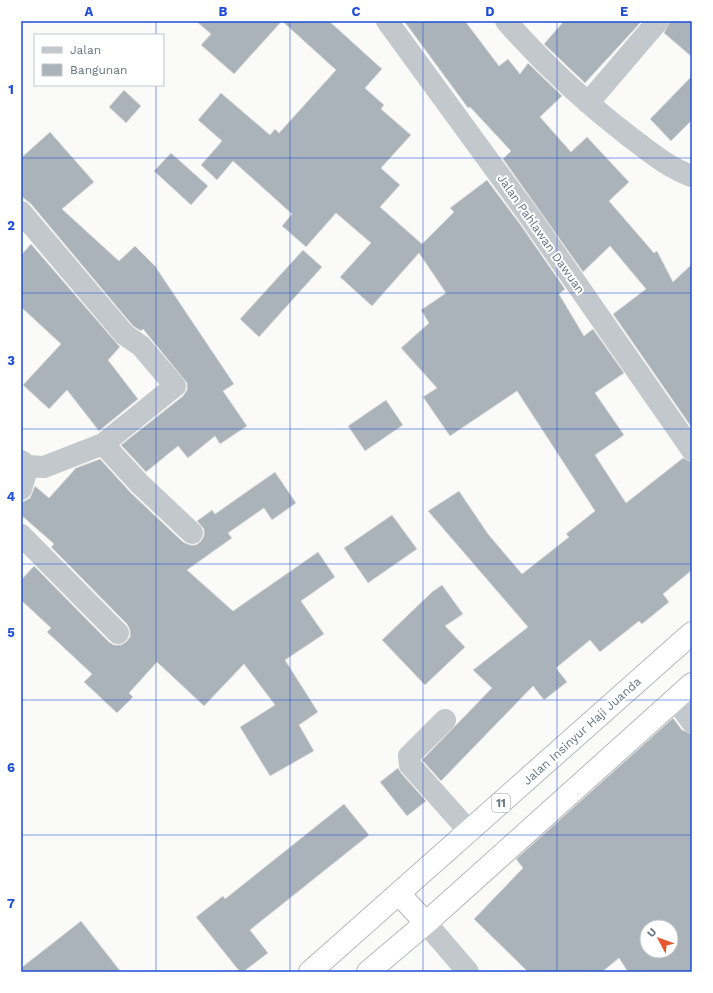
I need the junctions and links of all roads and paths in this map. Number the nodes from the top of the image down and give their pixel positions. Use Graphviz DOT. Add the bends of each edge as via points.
graph roads {
  1 [pos="387,21"];
  2 [pos="506,21"];
  3 [pos="658,21"];
  4 [pos="588,103"];
  5 [pos="692,176"];
  6 [pos="21,212"];
  7 [pos="103,444"];
  8 [pos="692,450"];
  9 [pos="24,464"];
  10 [pos="21,489"];
  11 [pos="192,533"];
  12 [pos="21,535"];
  13 [pos="692,633"];
  14 [pos="118,634"];
  15 [pos="692,684"];
  16 [pos="675,699"];
  17 [pos="445,720"];
  18 [pos="692,722"];
  19 [pos="469,831"];
  20 [pos="399,894"];
  21 [pos="426,923"];
  22 [pos="323,968"];
  23 [pos="368,972"];
  24 [pos="468,972"];
  1 -- 8 [label="street, Jalan Pahlawan Dawuan" via="530,217"];
  2 -- 4 [label="street"];
  3 -- 4 [label="street"];
  4 -- 5 [label="street" via="654,155 677,170"];
  6 -- 7 [label="street" via="125,335 141,346 175,386"];
  7 -- 9 [label="street" via="44,467"];
  7 -- 11 [label="street" via="140,484"];
  9 -- 10 [label="street"];
  12 -- 14 [label="street"];
  13 -- 19 [label="highway, Jalan Insinyur Haji Juanda / 11"];
  15 -- 16 [label="highway"];
  16 -- 18 [label="street"];
  16 -- 21 [label="highway"];
  17 -- 19 [label="street" via="409,756 410,765"];
  19 -- 20 [label="highway, Jalan Insinyur Haji Juanda / 11"];
  20 -- 21 [label="highway"];
  20 -- 22 [label="highway, Jalan Insinyur Haji Juanda / 11"];
  21 -- 23 [label="highway"];
  21 -- 24 [label="street"];
}
